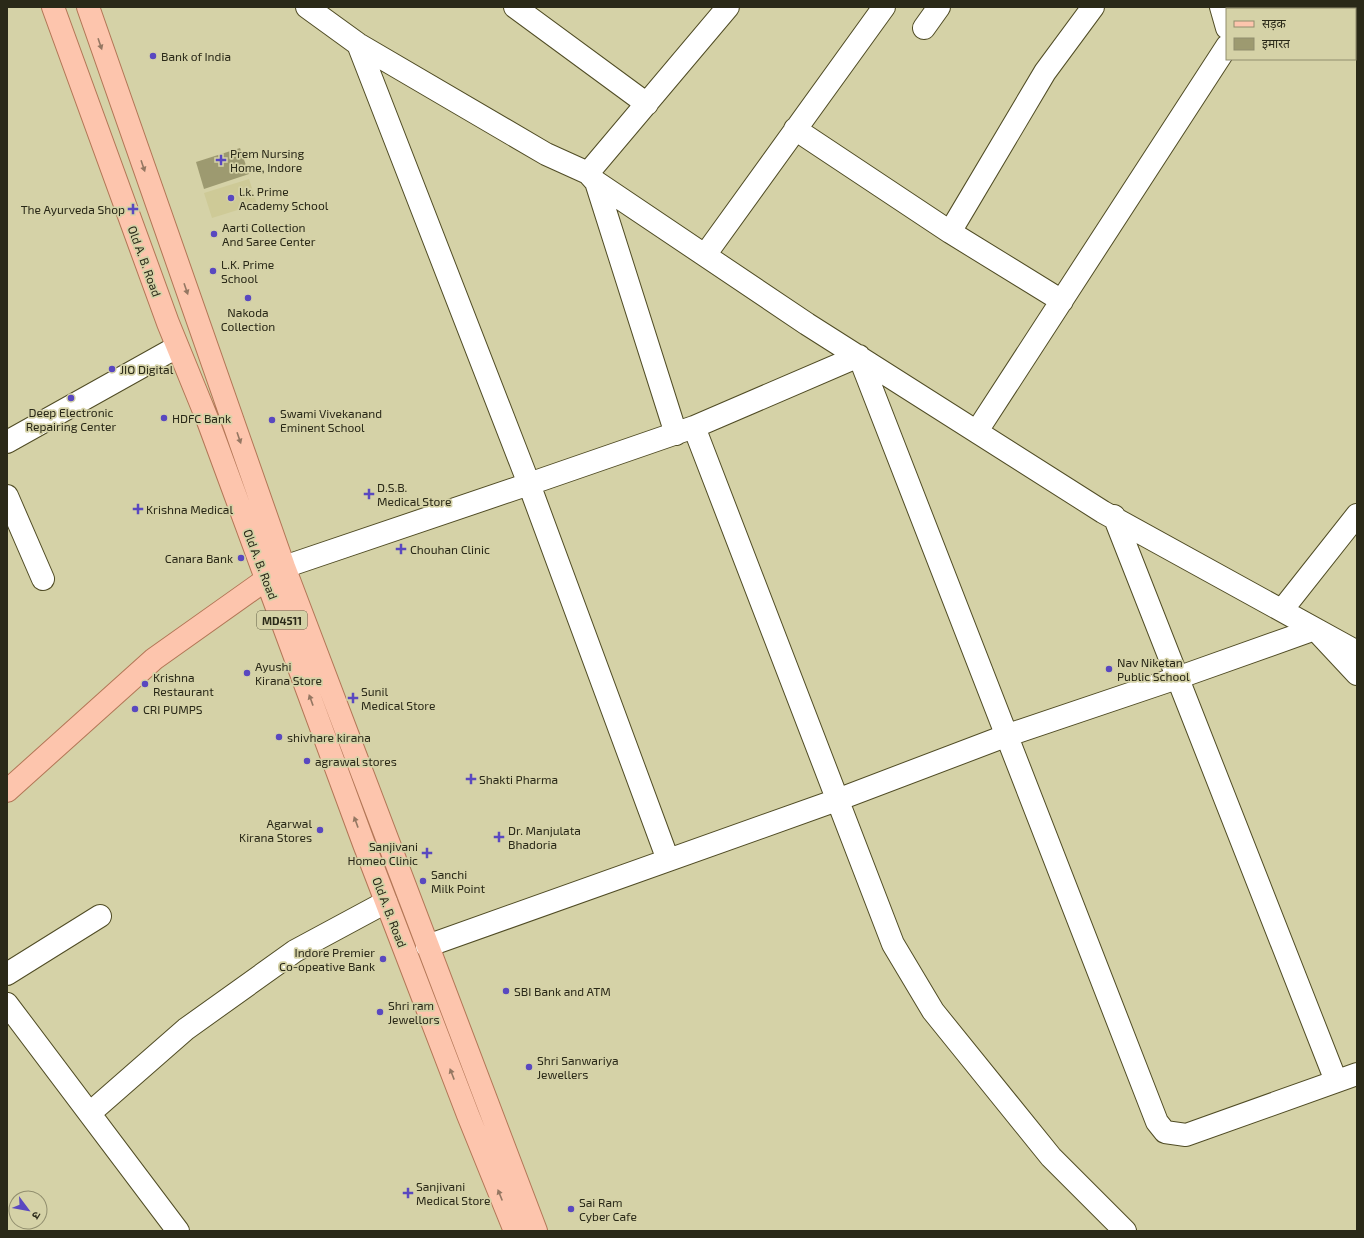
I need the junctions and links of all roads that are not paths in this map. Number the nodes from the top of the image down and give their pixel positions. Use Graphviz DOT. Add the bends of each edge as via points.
graph roads {
  1 [pos="53,7"];
  2 [pos="88,7"];
  3 [pos="307,7"];
  4 [pos="515,7"];
  5 [pos="728,7"];
  6 [pos="884,7"];
  7 [pos="939,7"];
  8 [pos="1093,7"];
  9 [pos="1221,7"];
  10 [pos="1226,24"];
  11 [pos="924,28"];
  12 [pos="358,44"];
  13 [pos="1226,48"];
  14 [pos="647,104"];
  15 [pos="795,128"];
  16 [pos="592,177"];
  17 [pos="950,232"];
  18 [pos="705,255"];
  19 [pos="1062,301"];
  20 [pos="177,347"];
  21 [pos="859,356"];
  22 [pos="685,431"];
  23 [pos="977,431"];
  24 [pos="7,442"];
  25 [pos="529,484"];
  26 [pos="7,496"];
  27 [pos="1357,515"];
  28 [pos="1114,516"];
  29 [pos="275,573"];
  30 [pos="43,579"];
  31 [pos="1282,610"];
  32 [pos="1315,629"];
  33 [pos="1357,652"];
  34 [pos="1357,674"];
  35 [pos="1177,678"];
  36 [pos="1008,735"];
  37 [pos="7,791"];
  38 [pos="838,800"];
  39 [pos="668,860"];
  40 [pos="386,902"];
  41 [pos="100,916"];
  42 [pos="427,946"];
  43 [pos="7,974"];
  44 [pos="7,1004"];
  45 [pos="1357,1074"];
  46 [pos="1336,1082"];
  47 [pos="90,1114"];
  48 [pos="178,1231"];
  49 [pos="515,1231"];
  50 [pos="536,1231"];
  51 [pos="1125,1231"];
  1 -- 20 [label="main road, Old A. B. Road / MD4511"];
  2 -- 29 [label="main road, Old A. B. Road / MD4511, one-way"];
  3 -- 12 [label="street"];
  4 -- 14 [label="street"];
  5 -- 14 [label="street"];
  6 -- 15 [label="street"];
  7 -- 11 [label="street"];
  8 -- 17 [label="street" via="1045,72"];
  9 -- 10 [label="street"];
  12 -- 16 [label="street" via="546,154"];
  12 -- 25 [label="street"];
  13 -- 19 [label="street"];
  14 -- 16 [label="street"];
  15 -- 17 [label="street"];
  15 -- 18 [label="street"];
  16 -- 18 [label="street"];
  16 -- 22 [label="street"];
  17 -- 19 [label="street"];
  18 -- 21 [label="street"];
  19 -- 23 [label="street"];
  20 -- 24 [label="street"];
  20 -- 29 [label="main road, Old A. B. Road / MD4511"];
  21 -- 22 [label="street"];
  21 -- 23 [label="street"];
  21 -- 36 [label="street"];
  22 -- 25 [label="street"];
  22 -- 38 [label="street"];
  23 -- 28 [label="street" via="1103,512"];
  25 -- 29 [label="street"];
  25 -- 39 [label="street"];
  26 -- 30 [label="street"];
  27 -- 31 [label="street"];
  28 -- 31 [label="street"];
  28 -- 35 [label="street"];
  29 -- 37 [label="main road" via="154,659"];
  40 -- 29 [label="main road, Old A. B. Road / MD4511, one-way"];
  29 -- 42 [label="main road, Old A. B. Road / MD4511"];
  31 -- 32 [label="street"];
  32 -- 33 [label="street"];
  32 -- 34 [label="street"];
  32 -- 35 [label="street"];
  35 -- 36 [label="street"];
  35 -- 46 [label="street"];
  36 -- 38 [label="street"];
  36 -- 46 [label="street" via="1157,1122 1165,1132 1186,1135"];
  38 -- 39 [label="street"];
  38 -- 51 [label="street" via="893,944 933,1011 1051,1157"];
  39 -- 42 [label="street"];
  40 -- 47 [label="street" via="295,951 186,1029"];
  49 -- 40 [label="main road, Old A. B. Road / MD4511, one-way"];
  41 -- 43 [label="street"];
  42 -- 50 [label="main road, Old A. B. Road / MD4511"];
  44 -- 47 [label="street"];
  45 -- 46 [label="street"];
  47 -- 48 [label="street"];
}
